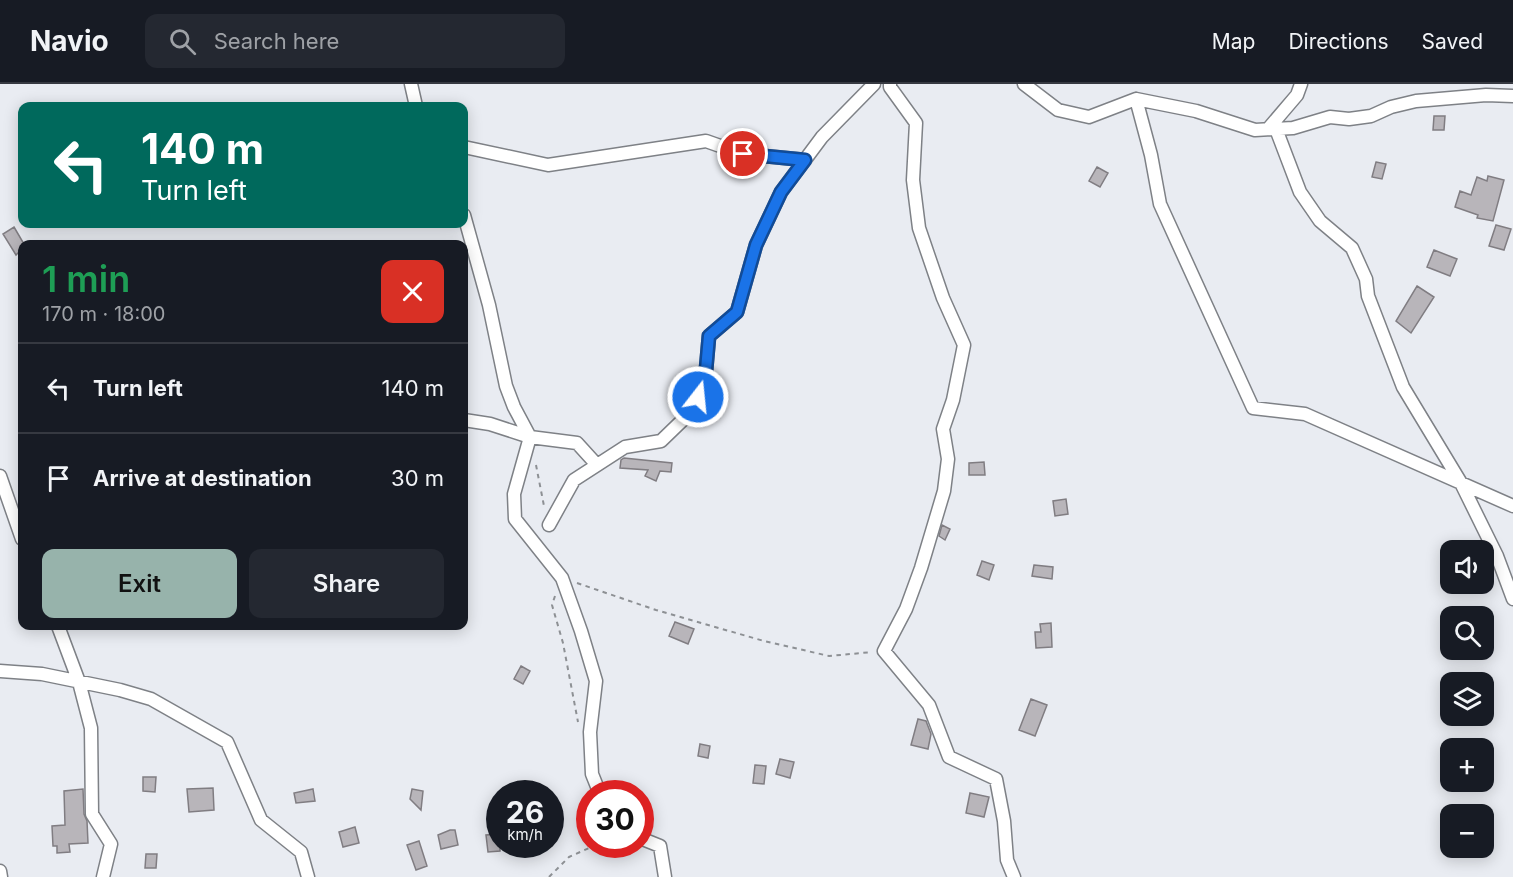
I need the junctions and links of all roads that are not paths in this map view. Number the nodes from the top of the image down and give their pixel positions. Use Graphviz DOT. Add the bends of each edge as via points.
graph roads {
  1 [pos="411,84"];
  2 [pos="874,84"];
  3 [pos="890,84"];
  4 [pos="1024,84"];
  5 [pos="1301,84"];
  6 [pos="1513,96"];
  7 [pos="1136,99"];
  8 [pos="415,102"];
  9 [pos="1272,129"];
  10 [pos="468,148"];
  11 [pos="805,160"];
  12 [pos="468,228"];
  13 [pos="468,421"];
  14 [pos="530,437"];
  15 [pos="597,465"];
  16 [pos="0,476"];
  17 [pos="1461,483"];
  18 [pos="1513,506"];
  19 [pos="549,525"];
  20 [pos="18,527"];
  21 [pos="1513,599"];
  22 [pos="60,630"];
  23 [pos="0,671"];
  24 [pos="79,682"];
  25 [pos="594,780"];
  26 [pos="654,844"];
  27 [pos="0,871"];
  28 [pos="1,877"];
  29 [pos="102,877"];
  30 [pos="308,877"];
  31 [pos="665,877"];
  32 [pos="1014,877"];
  1 -- 8 [label="street"];
  2 -- 11 [label="street"];
  3 -- 32 [label="street" via="916,123 913,180 919,228 964,345 943,429 948,459 944,491 906,609 884,651 929,705 950,757 996,779 1007,860"];
  4 -- 7 [label="street" via="1058,110 1089,117"];
  5 -- 9 [label="street"];
  6 -- 9 [label="street" via="1416,101 1371,116 1330,117 1293,128"];
  7 -- 9 [label="street" via="1196,111 1256,130"];
  7 -- 17 [label="street" via="1160,204 1254,408 1305,414"];
  9 -- 17 [label="street" via="1300,192 1320,221 1352,248 1403,387"];
  10 -- 11 [label="street" via="548,165 706,141 743,154"];
  11 -- 15 [label="street" via="781,192 756,245 737,312 709,336 705,381 691,412 661,441 625,447"];
  12 -- 14 [label="street" via="506,386"];
  13 -- 14 [label="street"];
  14 -- 15 [label="street" via="577,443"];
  14 -- 25 [label="street" via="514,494 515,519 562,578 581,631 596,681 590,732"];
  15 -- 19 [label="street" via="574,480"];
  16 -- 20 [label="street"];
  17 -- 18 [label="street"];
  17 -- 21 [label="street"];
  22 -- 24 [label="street"];
  23 -- 24 [label="street"];
  24 -- 29 [label="street" via="91,728 92,814 111,844"];
  24 -- 30 [label="street" via="151,699 227,742 261,820 301,852"];
  26 -- 31 [label="street" via="660,846"];
  27 -- 28 [label="street"];
}
